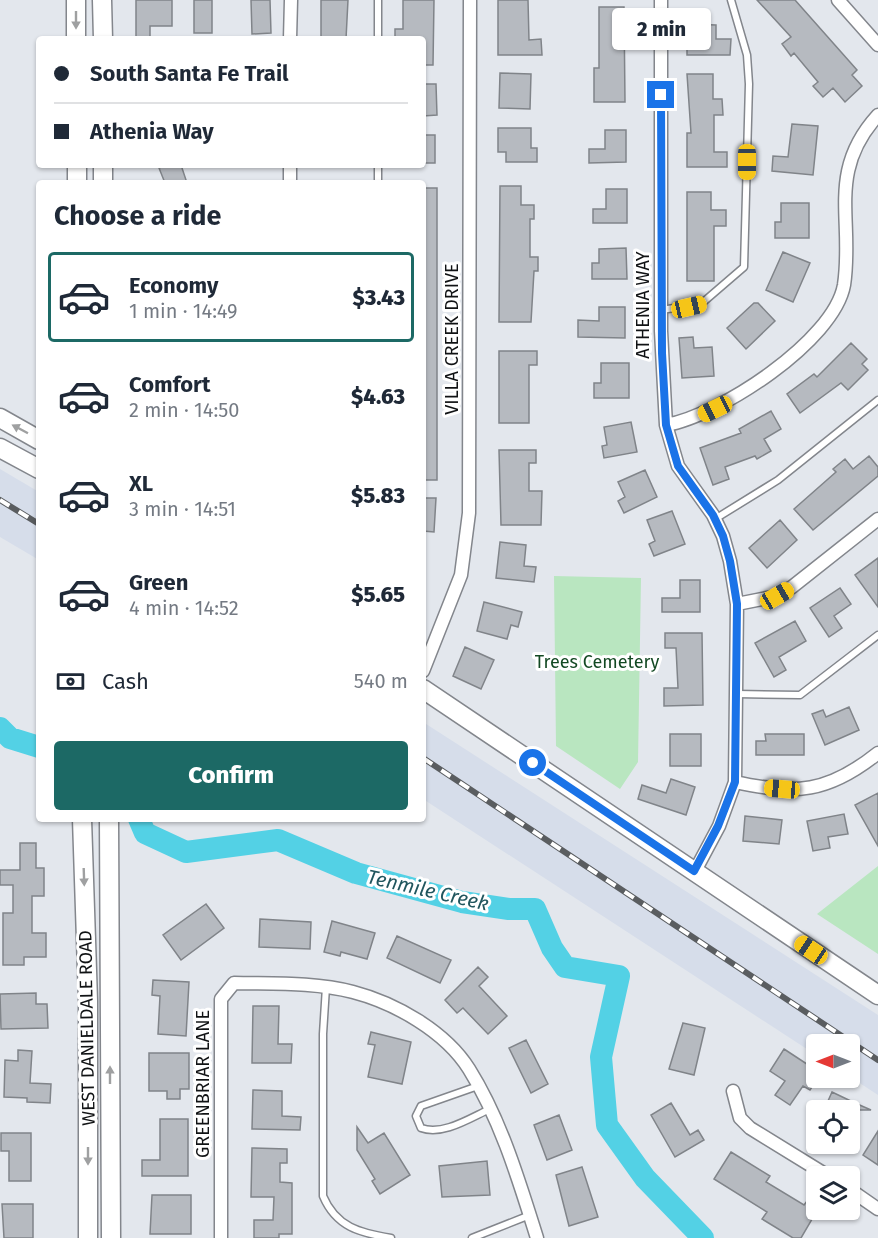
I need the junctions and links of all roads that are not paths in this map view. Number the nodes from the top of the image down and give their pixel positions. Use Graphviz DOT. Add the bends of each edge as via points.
graph roads {
  1 [pos="76,0"];
  2 [pos="102,0"];
  3 [pos="291,0"];
  4 [pos="378,0"];
  5 [pos="470,0"];
  6 [pos="661,0"];
  7 [pos="731,0"];
  8 [pos="838,0"];
  9 [pos="76,36"];
  10 [pos="103,36"];
  11 [pos="290,36"];
  12 [pos="378,36"];
  13 [pos="878,45"];
  14 [pos="878,116"];
  15 [pos="661,310"];
  16 [pos="878,400"];
  17 [pos="0,418"];
  18 [pos="666,425"];
  19 [pos="36,438"];
  20 [pos="0,448"];
  21 [pos="36,467"];
  22 [pos="715,519"];
  23 [pos="878,519"];
  24 [pos="737,604"];
  25 [pos="878,634"];
  26 [pos="426,663"];
  27 [pos="426,691"];
  28 [pos="737,694"];
  29 [pos="878,753"];
  30 [pos="735,782"];
  31 [pos="82,822"];
  32 [pos="109,822"];
  33 [pos="694,871"];
  34 [pos="326,987"];
  35 [pos="878,995"];
  36 [pos="88,1001"];
  37 [pos="110,1002"];
  38 [pos="478,1086"];
  39 [pos="733,1091"];
  40 [pos="490,1109"];
  41 [pos="812,1166"];
  42 [pos="860,1197"];
  43 [pos="878,1209"];
  44 [pos="530,1215"];
  45 [pos="88,1238"];
  46 [pos="111,1238"];
  47 [pos="221,1238"];
  48 [pos="391,1238"];
  49 [pos="472,1238"];
  50 [pos="537,1238"];
  1 -- 9 [label="main road, one-way"];
  2 -- 10 [label="main road"];
  3 -- 11 [label="street"];
  4 -- 12 [label="lane"];
  5 -- 26 [label="street, VILLA CREEK DRIVE" via="469,513 460,574"];
  6 -- 15 [label="street, ATHENIA WAY"];
  7 -- 15 [label="lane" via="744,38 748,75 744,267 701,304"];
  8 -- 13 [label="street"];
  14 -- 18 [label="street" via="863,132 851,155 846,181 843,286 830,316 808,341 726,404 685,422"];
  15 -- 18 [label="street, ATHENIA WAY"];
  16 -- 22 [label="lane" via="778,480"];
  19 -- 17 [label="main road, one-way"];
  18 -- 22 [label="street, ATHENIA WAY" via="678,466"];
  20 -- 21 [label="main road"];
  22 -- 24 [label="street, ATHENIA WAY" via="730,561"];
  23 -- 24 [label="street" via="792,587 777,596"];
  24 -- 28 [label="street, ATHENIA WAY"];
  25 -- 28 [label="lane" via="800,694"];
  27 -- 33 [label="main road"];
  28 -- 30 [label="street, ATHENIA WAY"];
  29 -- 30 [label="street" via="824,786 782,789"];
  30 -- 33 [label="street, ATHENIA WAY"];
  31 -- 36 [label="main road, WEST DANIELDALE ROAD, one-way"];
  32 -- 37 [label="main road, WEST DANIELDALE ROAD"];
  33 -- 35 [label="main road"];
  34 -- 38 [label="street, GREENBRIAR LANE" via="353,992 398,1009 436,1034 468,1067"];
  34 -- 47 [label="street, GREENBRIAR LANE" via="234,983 221,999"];
  34 -- 48 [label="lane" via="323,1196 339,1222 364,1234"];
  36 -- 37 [label="main road"];
  36 -- 45 [label="main road, WEST DANIELDALE ROAD, one-way"];
  46 -- 37 [label="main road, WEST DANIELDALE ROAD, one-way"];
  38 -- 40 [label="street, GREENBRIAR LANE"];
  38 -- 40 [label="lane" via="421,1106 417,1116 421,1128 447,1128"];
  39 -- 41 [label="street" via="740,1118 750,1128"];
  40 -- 44 [label="street, GREENBRIAR LANE"];
  42 -- 43 [label="street"];
  44 -- 49 [label="lane"];
  44 -- 50 [label="street, GREENBRIAR LANE"];
}
